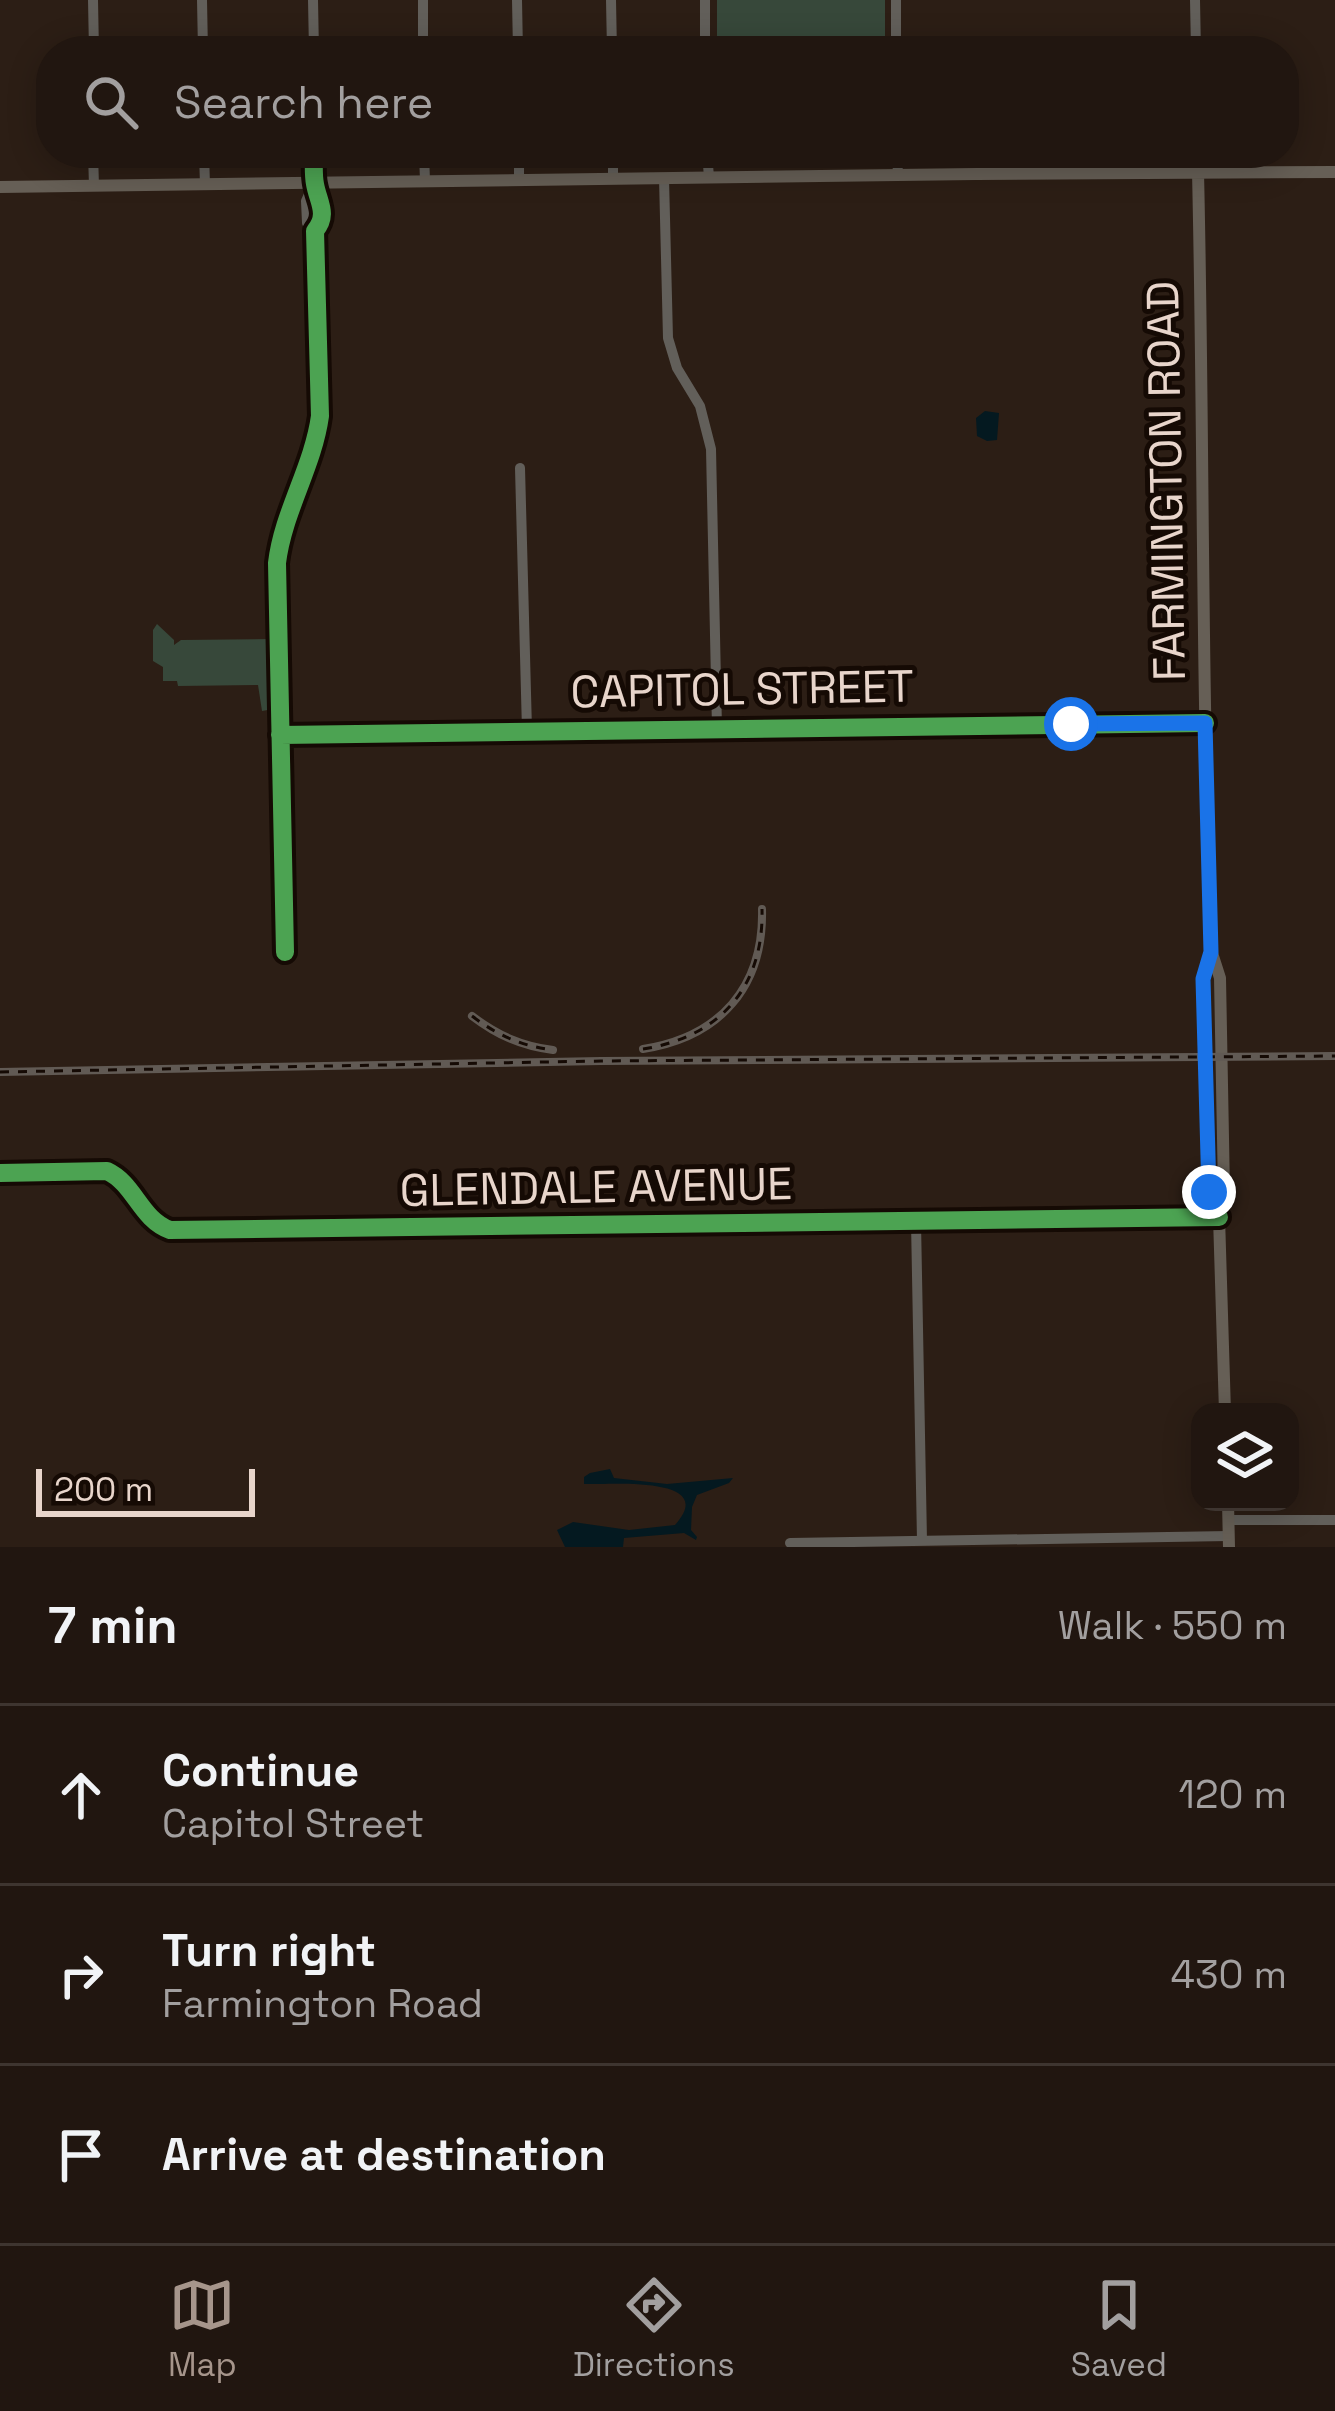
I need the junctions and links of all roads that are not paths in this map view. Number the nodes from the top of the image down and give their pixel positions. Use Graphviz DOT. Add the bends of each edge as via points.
graph roads {
  1 [pos="93,0"];
  2 [pos="202,0"];
  3 [pos="314,0"];
  4 [pos="423,0"];
  5 [pos="517,0"];
  6 [pos="611,0"];
  7 [pos="705,0"];
  8 [pos="896,0"];
  9 [pos="1195,0"];
  10 [pos="94,36"];
  11 [pos="203,36"];
  12 [pos="314,36"];
  13 [pos="423,36"];
  14 [pos="518,36"];
  15 [pos="612,36"];
  16 [pos="705,36"];
  17 [pos="896,36"];
  18 [pos="1196,36"];
  19 [pos="93,168"];
  20 [pos="205,168"];
  21 [pos="314,168"];
  22 [pos="425,168"];
  23 [pos="519,168"];
  24 [pos="614,168"];
  25 [pos="708,168"];
  26 [pos="898,168"];
  27 [pos="1198,168"];
  28 [pos="1198,172"];
  29 [pos="1335,172"];
  30 [pos="898,175"];
  31 [pos="709,177"];
  32 [pos="614,178"];
  33 [pos="664,178"];
  34 [pos="519,180"];
  35 [pos="425,181"];
  36 [pos="314,183"];
  37 [pos="205,184"];
  38 [pos="94,186"];
  39 [pos="0,188"];
  40 [pos="520,468"];
  41 [pos="1205,723"];
  42 [pos="717,728"];
  43 [pos="527,730"];
  44 [pos="280,735"];
  45 [pos="285,952"];
  46 [pos="0,1173"];
  47 [pos="1219,1217"];
  48 [pos="916,1222"];
  49 [pos="1225,1403"];
  50 [pos="1228,1511"];
  51 [pos="1228,1520"];
  52 [pos="1335,1520"];
  53 [pos="922,1541"];
  54 [pos="1229,1542"];
  55 [pos="790,1544"];
  1 -- 10 [label="street"];
  2 -- 11 [label="street"];
  3 -- 12 [label="street"];
  4 -- 13 [label="street"];
  5 -- 14 [label="street"];
  6 -- 15 [label="street"];
  7 -- 16 [label="street"];
  8 -- 17 [label="street"];
  9 -- 18 [label="street"];
  19 -- 38 [label="street"];
  20 -- 37 [label="street"];
  21 -- 36 [label="street"];
  22 -- 35 [label="street"];
  23 -- 34 [label="street"];
  24 -- 32 [label="street"];
  25 -- 31 [label="street"];
  26 -- 30 [label="street"];
  27 -- 28 [label="street, FARMINGTON ROAD"];
  28 -- 29 [label="main road"];
  28 -- 30 [label="main road"];
  28 -- 41 [label="main road, FARMINGTON ROAD"];
  30 -- 31 [label="main road"];
  31 -- 33 [label="main road"];
  32 -- 33 [label="main road"];
  32 -- 34 [label="main road"];
  33 -- 42 [label="street" via="668,338 711,449"];
  34 -- 35 [label="main road"];
  35 -- 36 [label="main road"];
  36 -- 37 [label="main road"];
  36 -- 44 [label="street" via="306,201 315,231 320,416 277,563"];
  37 -- 38 [label="main road"];
  38 -- 39 [label="main road"];
  40 -- 43 [label="street"];
  41 -- 42 [label="street, CAPITOL STREET"];
  41 -- 47 [label="main road, FARMINGTON ROAD" via="1208,1171"];
  42 -- 43 [label="street, CAPITOL STREET"];
  43 -- 44 [label="street, CAPITOL STREET"];
  44 -- 45 [label="street"];
  46 -- 48 [label="street, GLENDALE AVENUE" via="107,1171 170,1230"];
  47 -- 48 [label="street, GLENDALE AVENUE"];
  47 -- 49 [label="main road, FARMINGTON ROAD"];
  48 -- 53 [label="street"];
  50 -- 51 [label="main road"];
  51 -- 52 [label="street"];
  51 -- 54 [label="main road"];
  53 -- 54 [label="street"];
  53 -- 55 [label="street"];
}
